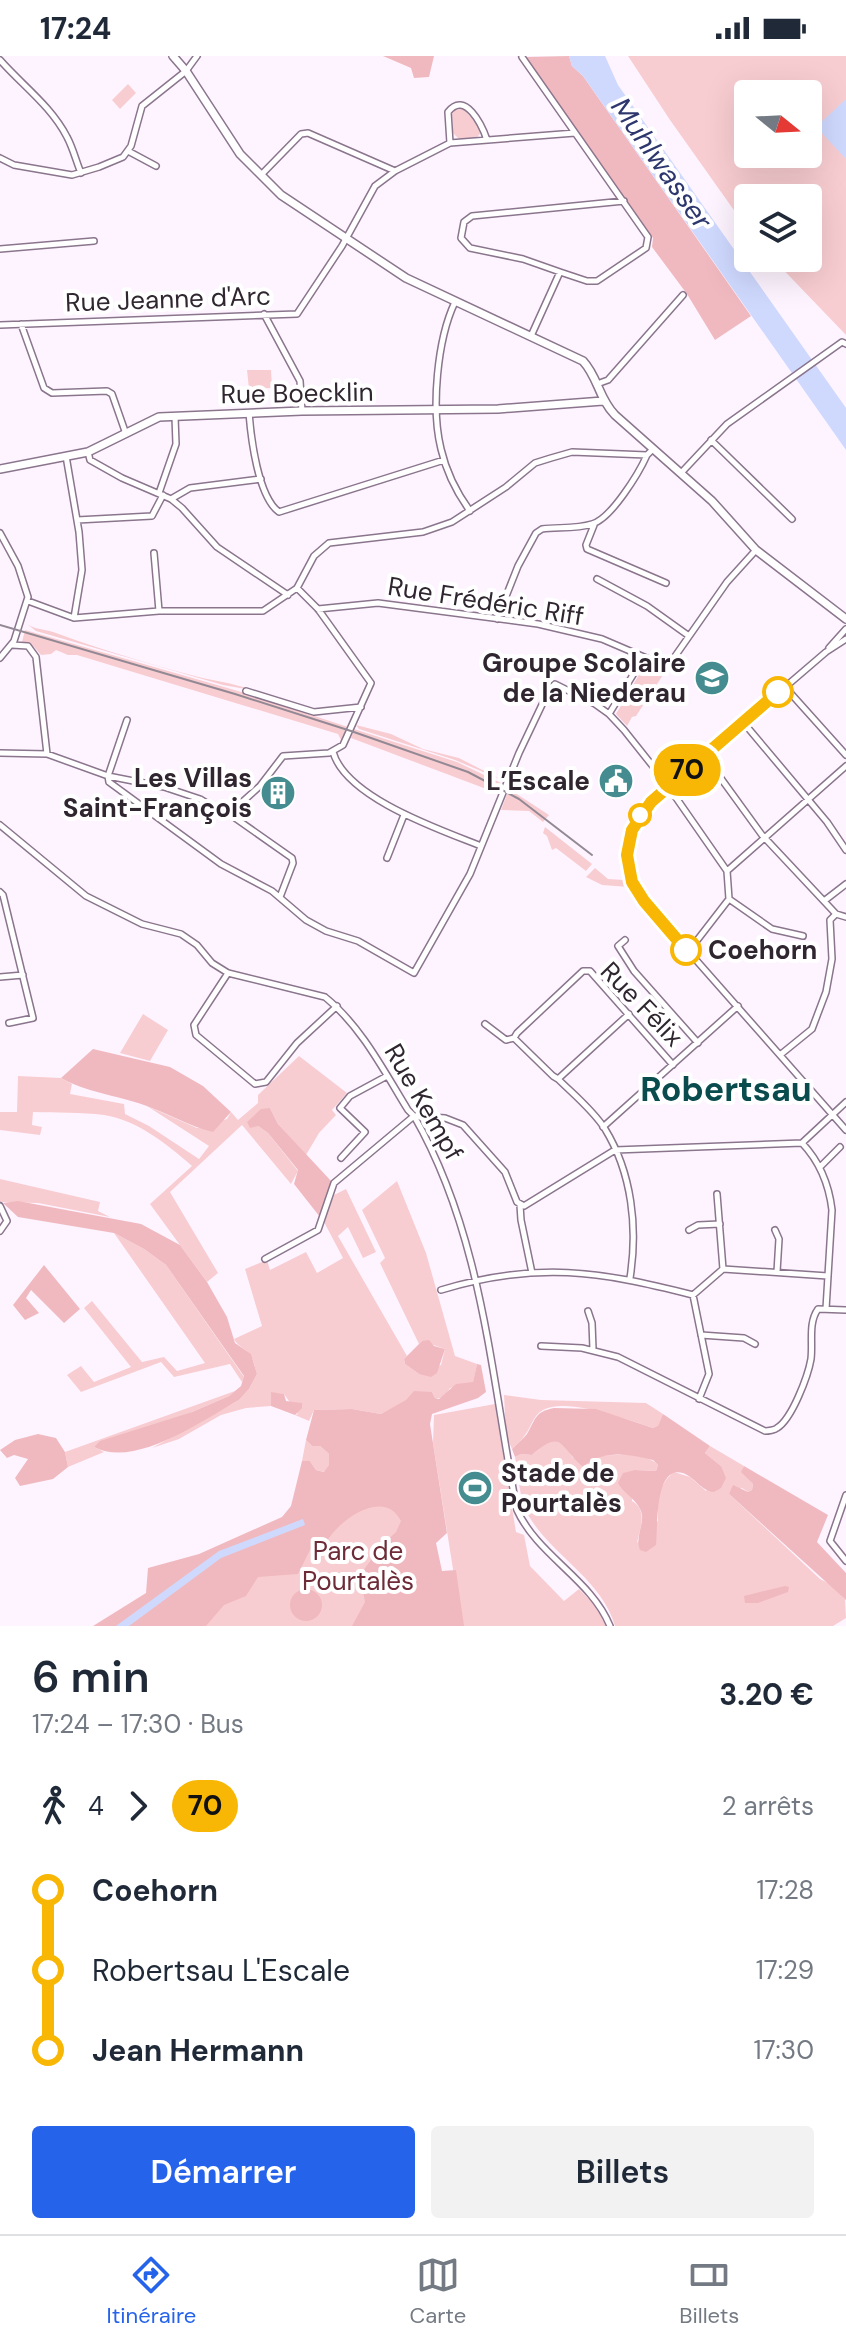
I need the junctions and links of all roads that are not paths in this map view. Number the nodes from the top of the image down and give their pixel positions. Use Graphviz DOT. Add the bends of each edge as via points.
graph roads {
  1 [pos="173,56"];
  2 [pos="197,56"];
  3 [pos="522,57"];
  4 [pos="0,60"];
  5 [pos="186,71"];
  6 [pos="575,133"];
  7 [pos="487,140"];
  8 [pos="450,143"];
  9 [pos="128,151"];
  10 [pos="0,158"];
  11 [pos="156,166"];
  12 [pos="395,171"];
  13 [pos="81,173"];
  14 [pos="259,176"];
  15 [pos="624,201"];
  16 [pos="346,240"];
  17 [pos="94,241"];
  18 [pos="0,249"];
  19 [pos="560,272"];
  20 [pos="683,295"];
  21 [pos="455,302"];
  22 [pos="264,314"];
  23 [pos="21,324"];
  24 [pos="0,325"];
  25 [pos="531,336"];
  26 [pos="844,343"];
  27 [pos="597,384"];
  28 [pos="603,401"];
  29 [pos="438,410"];
  30 [pos="302,411"];
  31 [pos="249,413"];
  32 [pos="175,416"];
  33 [pos="126,434"];
  34 [pos="711,440"];
  35 [pos="88,452"];
  36 [pos="650,453"];
  37 [pos="66,456"];
  38 [pos="444,460"];
  39 [pos="0,469"];
  40 [pos="681,473"];
  41 [pos="261,479"];
  42 [pos="161,494"];
  43 [pos="171,499"];
  44 [pos="470,511"];
  45 [pos="792,519"];
  46 [pos="77,520"];
  47 [pos="594,524"];
  48 [pos="0,533"];
  49 [pos="756,550"];
  50 [pos="154,553"];
  51 [pos="597,579"];
  52 [pos="666,583"];
  53 [pos="297,588"];
  54 [pos="289,595"];
  55 [pos="28,601"];
  56 [pos="318,609"];
  57 [pos="159,611"];
  58 [pos="74,618"];
  59 [pos="497,619"];
  60 [pos="845,619"];
  61 [pos="846,629"];
  62 [pos="689,636"];
  63 [pos="846,639"];
  64 [pos="12,645"];
  65 [pos="826,652"];
  66 [pos="644,657"];
  67 [pos="0,658"];
  68 [pos="785,687"];
  69 [pos="246,691"];
  70 [pos="361,707"];
  71 [pos="609,714"];
  72 [pos="127,720"];
  73 [pos="743,722"];
  74 [pos="333,752"];
  75 [pos="0,753"];
  76 [pos="47,754"];
  77 [pos="704,755"];
  78 [pos="846,755"];
  79 [pos="846,766"];
  80 [pos="108,776"];
  81 [pos="668,786"];
  82 [pos="809,800"];
  83 [pos="228,813"];
  84 [pos="404,815"];
  85 [pos="0,825"];
  86 [pos="765,838"];
  87 [pos="481,846"];
  88 [pos="846,850"];
  89 [pos="387,858"];
  90 [pos="727,871"];
  91 [pos="846,884"];
  92 [pos="0,892"];
  93 [pos="280,897"];
  94 [pos="729,899"];
  95 [pos="824,901"];
  96 [pos="836,914"];
  97 [pos="846,917"];
  98 [pos="803,936"];
  99 [pos="625,940"];
  100 [pos="688,953"];
  101 [pos="228,973"];
  102 [pos="23,975"];
  103 [pos="0,977"];
  104 [pos="337,1006"];
  105 [pos="738,1006"];
  106 [pos="629,1014"];
  107 [pos="9,1023"];
  108 [pos="485,1024"];
  109 [pos="514,1038"];
  110 [pos="698,1043"];
  111 [pos="780,1055"];
  112 [pos="673,1065"];
  113 [pos="387,1076"];
  114 [pos="558,1079"];
  115 [pos="846,1102"];
  116 [pos="832,1114"];
  117 [pos="414,1116"];
  118 [pos="603,1127"];
  119 [pos="846,1130"];
  120 [pos="802,1143"];
  121 [pos="840,1147"];
  122 [pos="615,1150"];
  123 [pos="341,1158"];
  124 [pos="820,1167"];
  125 [pos="717,1194"];
  126 [pos="520,1205"];
  127 [pos="0,1206"];
  128 [pos="720,1224"];
  129 [pos="689,1230"];
  130 [pos="775,1230"];
  131 [pos="0,1231"];
  132 [pos="265,1259"];
  133 [pos="723,1269"];
  134 [pos="777,1272"];
  135 [pos="532,1273"];
  136 [pos="828,1276"];
  137 [pos="477,1279"];
  138 [pos="630,1279"];
  139 [pos="441,1290"];
  140 [pos="693,1295"];
  141 [pos="826,1309"];
  142 [pos="846,1310"];
  143 [pos="588,1311"];
  144 [pos="701,1335"];
  145 [pos="755,1344"];
  146 [pos="541,1346"];
  147 [pos="593,1349"];
  148 [pos="699,1399"];
  149 [pos="846,1495"];
  150 [pos="846,1561"];
  151 [pos="610,1626"];
  1 -- 5 [label="main road"];
  2 -- 5 [label="street"];
  3 -- 6 [label="street"];
  4 -- 13 [label="street" via="59,122"];
  5 -- 9 [label="street" via="142,106"];
  5 -- 14 [label="main road"];
  6 -- 7 [label="street"];
  6 -- 15 [label="street"];
  7 -- 8 [label="street"];
  7 -- 8 [label="street" via="469,107 461,104 448,112"];
  8 -- 12 [label="street"];
  9 -- 11 [label="street"];
  9 -- 13 [label="street"];
  10 -- 13 [label="street" via="14,165"];
  12 -- 14 [label="street" via="308,133"];
  12 -- 16 [label="street" via="375,186"];
  14 -- 16 [label="main road"];
  15 -- 19 [label="street" via="648,237 646,248 597,281"];
  15 -- 19 [label="street" via="472,216 464,222 461,238 470,248"];
  16 -- 21 [label="main road"];
  16 -- 22 [label="street, Rue Jeanne d'Arc" via="301,312"];
  17 -- 18 [label="street"];
  19 -- 25 [label="street"];
  20 -- 27 [label="street" via="608,380"];
  21 -- 25 [label="main road"];
  21 -- 29 [label="street" via="439,355"];
  22 -- 23 [label="street, Rue Jeanne d'Arc"];
  22 -- 30 [label="street" via="300,381"];
  23 -- 24 [label="street, Rue Jeanne d'Arc"];
  23 -- 33 [label="street" via="48,392 107,391"];
  25 -- 27 [label="main road" via="583,361"];
  26 -- 34 [label="street"];
  27 -- 28 [label="main road"];
  28 -- 29 [label="main road, Rue Boecklin"];
  28 -- 36 [label="main road"];
  29 -- 30 [label="main road, Rue Boecklin"];
  29 -- 38 [label="street"];
  30 -- 31 [label="main road, Rue Boecklin"];
  31 -- 32 [label="main road, Rue Boecklin"];
  31 -- 41 [label="street"];
  32 -- 33 [label="main road, Rue Boecklin" via="159,417"];
  32 -- 42 [label="street" via="176,444"];
  33 -- 35 [label="main road, Rue Boecklin"];
  34 -- 40 [label="street"];
  34 -- 45 [label="street"];
  35 -- 37 [label="main road, Rue Boecklin"];
  35 -- 42 [label="street" via="90,460"];
  36 -- 40 [label="main road"];
  36 -- 44 [label="street" via="572,452 535,463"];
  36 -- 47 [label="street" via="607,514"];
  37 -- 39 [label="main road, Rue Boecklin"];
  37 -- 46 [label="street"];
  38 -- 41 [label="street" via="279,512"];
  38 -- 44 [label="street"];
  40 -- 49 [label="main road"];
  41 -- 43 [label="street" via="190,488"];
  42 -- 43 [label="street"];
  42 -- 46 [label="street" via="152,516"];
  43 -- 54 [label="street" via="217,547"];
  44 -- 53 [label="street" via="423,532 329,543 314,556"];
  46 -- 58 [label="street" via="82,570"];
  47 -- 52 [label="street" via="587,549"];
  47 -- 59 [label="street" via="536,533"];
  48 -- 55 [label="street" via="18,566"];
  49 -- 60 [label="main road"];
  49 -- 62 [label="street"];
  50 -- 57 [label="street"];
  51 -- 62 [label="street"];
  53 -- 54 [label="street"];
  53 -- 56 [label="street"];
  54 -- 57 [label="street" via="253,612"];
  55 -- 58 [label="street"];
  55 -- 64 [label="street"];
  56 -- 59 [label="street, Rue Frédéric Riff" via="378,603"];
  56 -- 70 [label="street" via="371,683"];
  57 -- 58 [label="street"];
  59 -- 66 [label="street, Rue Frédéric Riff" via="564,629"];
  61 -- 65 [label="street"];
  62 -- 66 [label="street" via="668,665"];
  63 -- 65 [label="street"];
  64 -- 67 [label="street"];
  64 -- 76 [label="street" via="32,649 38,665"];
  65 -- 68 [label="street"];
  66 -- 71 [label="street"];
  68 -- 73 [label="street"];
  68 -- 78 [label="street"];
  69 -- 70 [label="street" via="314,712"];
  70 -- 74 [label="street" via="348,737"];
  71 -- 81 [label="street"];
  71 -- 87 [label="street" via="555,684 549,690"];
  72 -- 80 [label="street"];
  73 -- 77 [label="street"];
  73 -- 82 [label="street"];
  74 -- 83 [label="street" via="283,756 260,786"];
  74 -- 84 [label="street" via="355,783"];
  75 -- 76 [label="street"];
  76 -- 80 [label="street"];
  77 -- 81 [label="street"];
  77 -- 86 [label="street"];
  79 -- 82 [label="street"];
  80 -- 83 [label="street" via="164,787"];
  80 -- 93 [label="street" via="109,782 221,864"];
  81 -- 90 [label="street"];
  81 -- 100 [label="street" via="636,822 628,865 644,901"];
  82 -- 86 [label="street"];
  82 -- 88 [label="street"];
  83 -- 93 [label="street" via="292,858"];
  84 -- 87 [label="street"];
  84 -- 89 [label="street"];
  85 -- 101 [label="street, Rue Kempf" via="86,896 142,924 181,934"];
  86 -- 90 [label="street"];
  86 -- 95 [label="street"];
  87 -- 93 [label="street" via="414,973 358,941 315,925"];
  90 -- 94 [label="street"];
  91 -- 95 [label="street"];
  92 -- 102 [label="street"];
  94 -- 98 [label="street" via="772,929"];
  94 -- 100 [label="street"];
  95 -- 96 [label="street"];
  96 -- 97 [label="street"];
  96 -- 111 [label="street" via="830,920 831,970 812,1029"];
  99 -- 110 [label="street" via="618,946 634,971"];
  100 -- 105 [label="street"];
  101 -- 104 [label="street, Rue Kempf" via="309,991"];
  101 -- 104 [label="street" via="194,1025 196,1035 255,1084 266,1082"];
  102 -- 103 [label="street"];
  102 -- 107 [label="street" via="33,1018"];
  104 -- 113 [label="street, Rue Kempf"];
  105 -- 110 [label="street"];
  105 -- 111 [label="street"];
  106 -- 109 [label="street, Rue Félix" via="590,971 583,971"];
  106 -- 112 [label="street, Rue Félix"];
  106 -- 114 [label="street"];
  108 -- 109 [label="street" via="506,1040"];
  109 -- 114 [label="street"];
  110 -- 112 [label="street"];
  111 -- 116 [label="street"];
  112 -- 118 [label="street"];
  113 -- 117 [label="street, Rue Kempf"];
  113 -- 123 [label="street" via="350,1096 337,1111 365,1132"];
  114 -- 118 [label="street"];
  115 -- 116 [label="street"];
  116 -- 119 [label="street"];
  116 -- 120 [label="street"];
  117 -- 126 [label="street" via="463,1125 505,1172"];
  117 -- 132 [label="street" via="334,1183 318,1230"];
  117 -- 137 [label="street, Rue Kempf" via="442,1169"];
  118 -- 122 [label="street"];
  120 -- 122 [label="street"];
  120 -- 124 [label="street"];
  121 -- 124 [label="street"];
  122 -- 126 [label="street"];
  122 -- 138 [label="street" via="633,1214"];
  124 -- 136 [label="street" via="832,1210"];
  125 -- 128 [label="street"];
  126 -- 135 [label="street"];
  127 -- 131 [label="street" via="7,1221"];
  128 -- 129 [label="street"];
  128 -- 133 [label="street"];
  130 -- 134 [label="street"];
  133 -- 134 [label="street"];
  133 -- 140 [label="street"];
  134 -- 136 [label="street"];
  135 -- 137 [label="street"];
  135 -- 138 [label="street" via="587,1272"];
  136 -- 141 [label="street"];
  137 -- 139 [label="street"];
  137 -- 151 [label="street, Rue Kempf" via="517,1510 537,1542 589,1593"];
  138 -- 140 [label="street"];
  140 -- 144 [label="street"];
  141 -- 142 [label="street"];
  141 -- 148 [label="street" via="818,1309 813,1317 804,1385 776,1429 754,1428"];
  143 -- 147 [label="street"];
  144 -- 145 [label="street" via="744,1338"];
  144 -- 148 [label="street" via="709,1374"];
  146 -- 147 [label="street"];
  147 -- 148 [label="street"];
  149 -- 150 [label="street" via="830,1541"];
}
